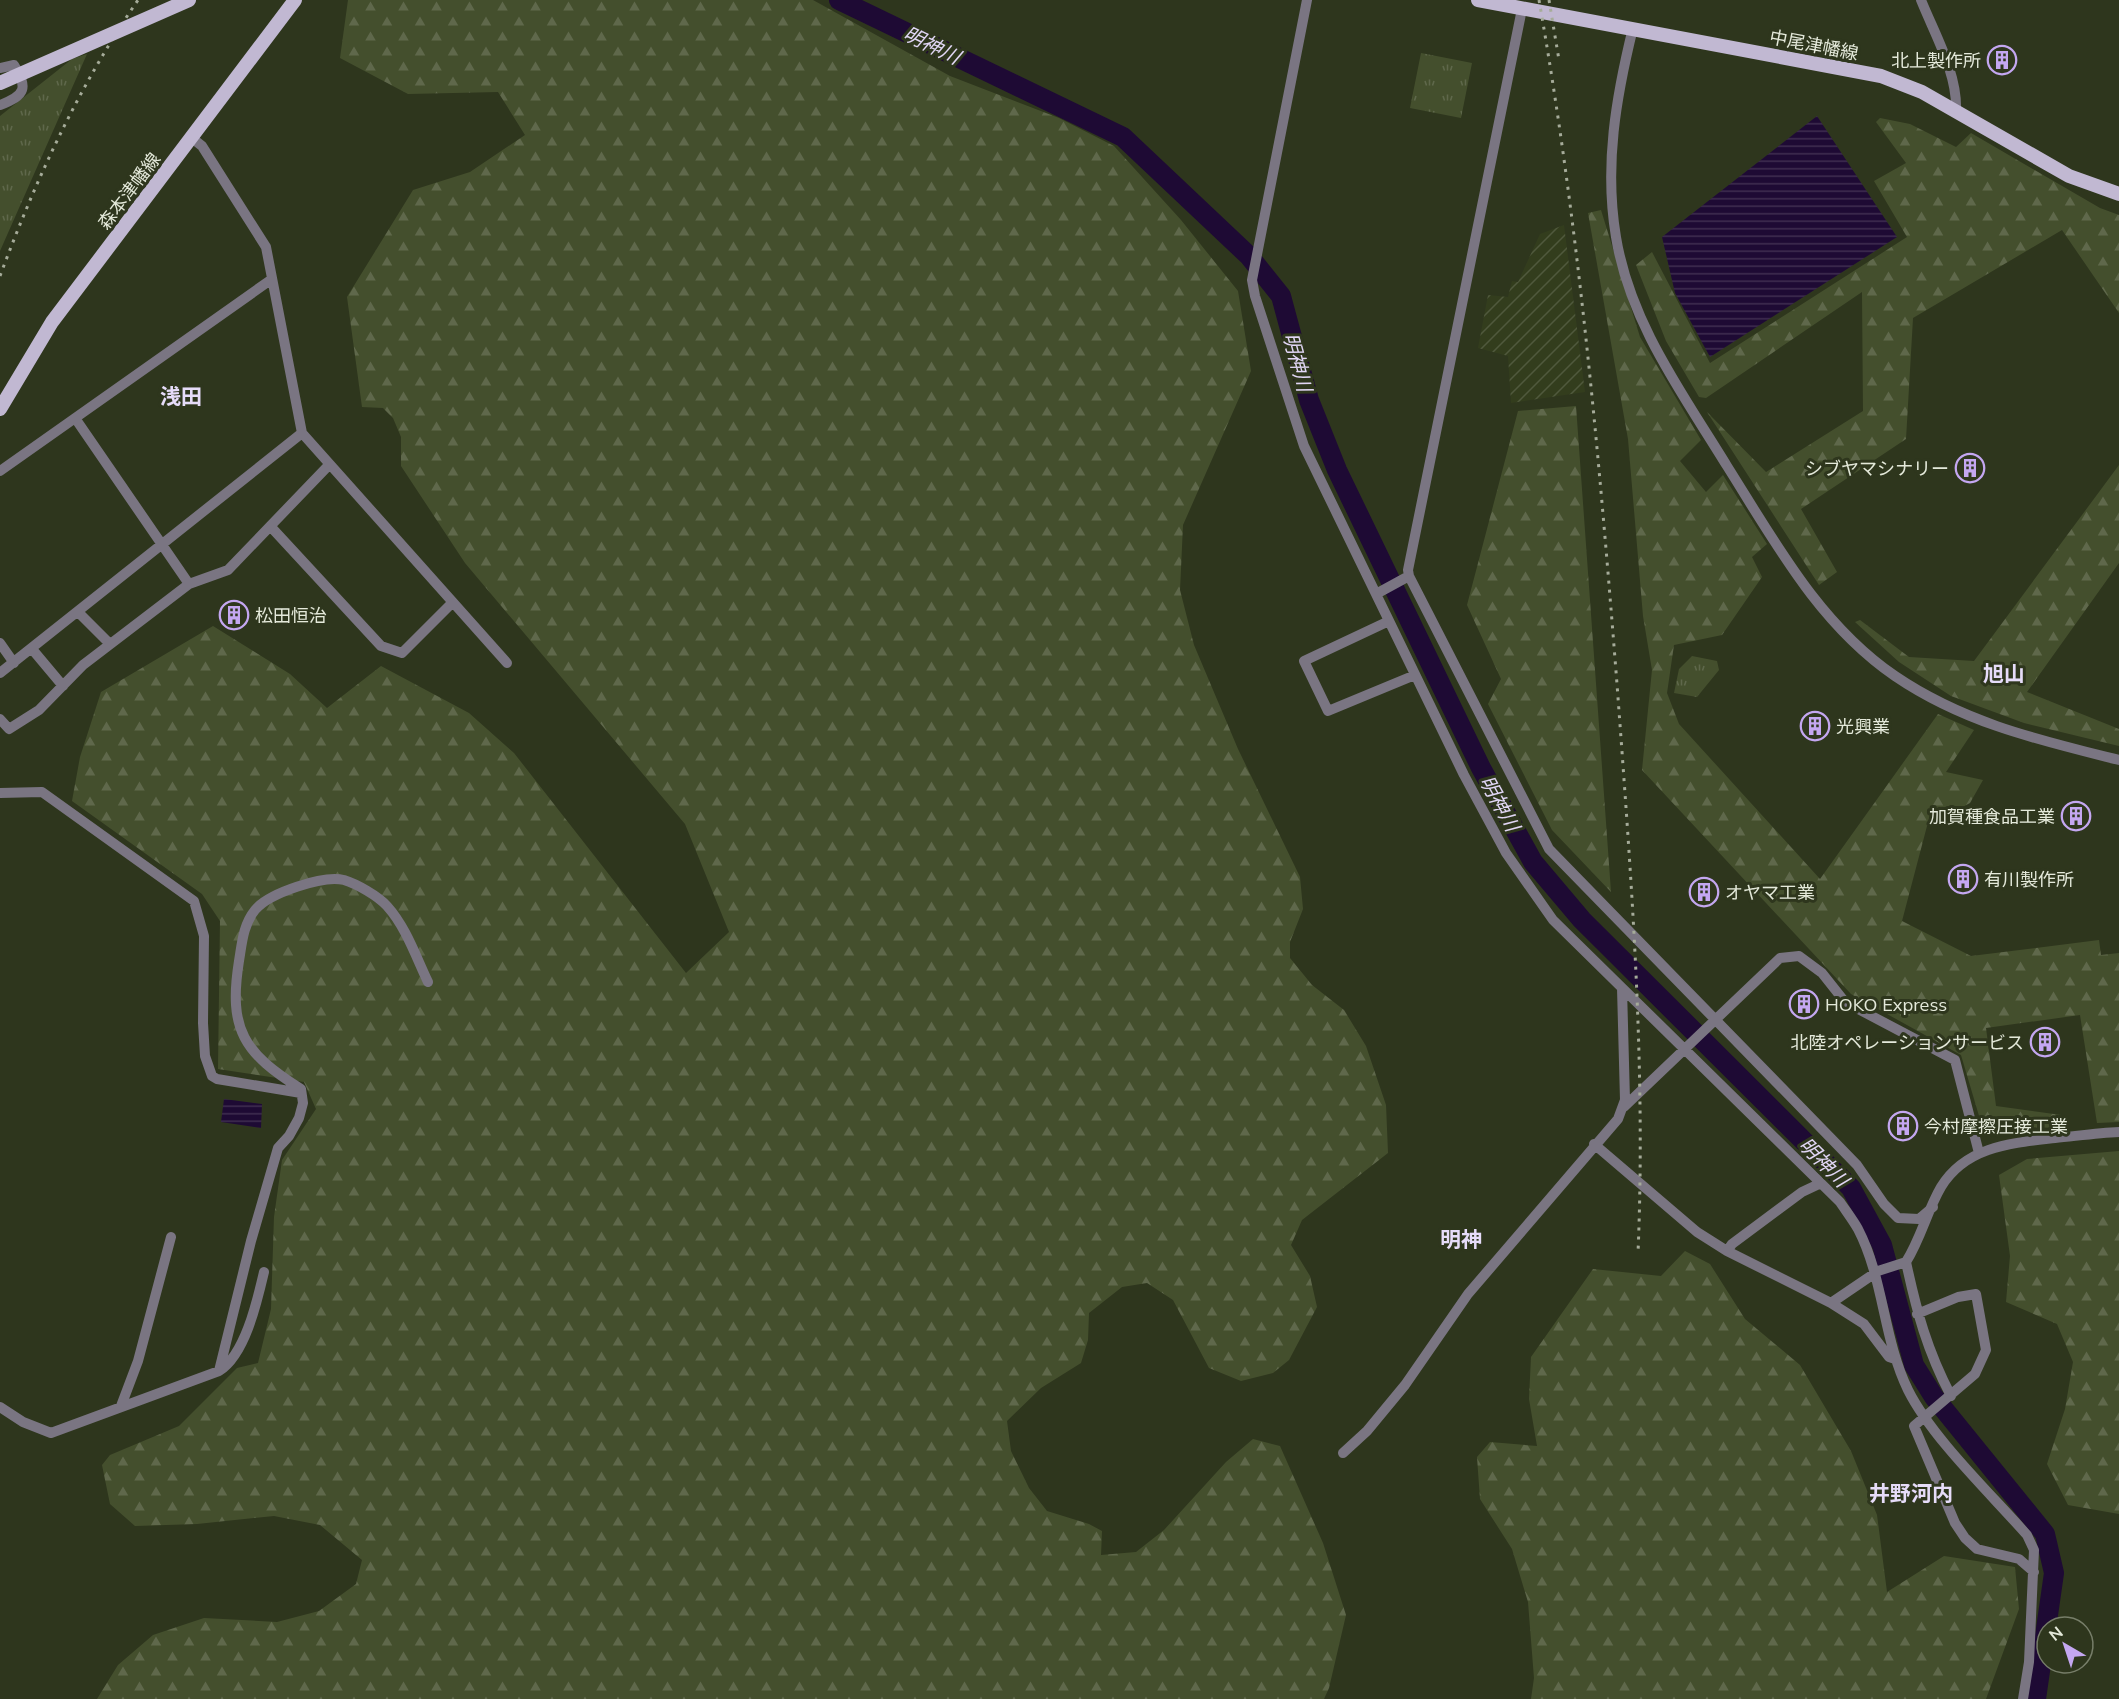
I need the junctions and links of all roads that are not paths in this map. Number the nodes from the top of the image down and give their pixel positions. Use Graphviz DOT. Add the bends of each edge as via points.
graph roads {
  1 [pos="189,0"];
  2 [pos="295,0"];
  3 [pos="1307,0"];
  4 [pos="1478,0"];
  5 [pos="1921,0"];
  6 [pos="1522,9"];
  7 [pos="1633,28"];
  8 [pos="0,68"];
  9 [pos="0,82"];
  10 [pos="0,105"];
  11 [pos="1956,112"];
  12 [pos="192,138"];
  13 [pos="2119,194"];
  14 [pos="272,279"];
  15 [pos="0,410"];
  16 [pos="75,418"];
  17 [pos="302,433"];
  18 [pos="328,466"];
  19 [pos="0,471"];
  20 [pos="271,527"];
  21 [pos="163,544"];
  22 [pos="1404,579"];
  23 [pos="189,584"];
  24 [pos="1378,593"];
  25 [pos="453,603"];
  26 [pos="78,612"];
  27 [pos="1389,621"];
  28 [pos="0,643"];
  29 [pos="110,644"];
  30 [pos="32,649"];
  31 [pos="14,663"];
  32 [pos="507,663"];
  33 [pos="0,673"];
  34 [pos="1415,675"];
  35 [pos="63,686"];
  36 [pos="0,719"];
  37 [pos="2119,760"];
  38 [pos="0,793"];
  39 [pos="428,982"];
  40 [pos="1622,988"];
  41 [pos="1710,1023"];
  42 [pos="1686,1047"];
  43 [pos="301,1093"];
  44 [pos="1621,1110"];
  45 [pos="2119,1132"];
  46 [pos="1594,1144"];
  47 [pos="1979,1153"];
  48 [pos="1818,1184"];
  49 [pos="1933,1207"];
  50 [pos="171,1237"];
  51 [pos="1727,1251"];
  52 [pos="1906,1262"];
  53 [pos="264,1272"];
  54 [pos="1876,1272"];
  55 [pos="1831,1303"];
  56 [pos="1917,1314"];
  57 [pos="1896,1359"];
  58 [pos="219,1371"];
  59 [pos="1949,1398"];
  60 [pos="121,1406"];
  61 [pos="0,1407"];
  62 [pos="1928,1415"];
  63 [pos="1343,1453"];
  64 [pos="2034,1572"];
  65 [pos="2023,1699"];
  1 -- 9 [label="main road, bridge"];
  2 -- 12 [label="main road, 森本津幡線"];
  3 -- 24 [label="street" via="1252,279 1304,446"];
  4 -- 6 [label="main road, 中尾津幡線"];
  5 -- 11 [label="street" via="1953,78"];
  6 -- 7 [label="main road, 中尾津幡線"];
  6 -- 22 [label="street"];
  7 -- 11 [label="main road, 中尾津幡線" via="1881,76 1911,87"];
  7 -- 37 [label="street" via="1618,89 1611,145 1616,239 1625,272 1637,311 1660,358 1786,559 1817,604 1855,644 1902,681 1965,716 2017,735"];
  8 -- 10 [label="street" via="14,65 24,88 19,96"];
  11 -- 13 [label="main road, 中尾津幡線" via="2069,176"];
  12 -- 14 [label="street" via="202,146 266,248"];
  12 -- 15 [label="main road, 森本津幡線" via="52,321"];
  14 -- 16 [label="street"];
  14 -- 17 [label="street"];
  16 -- 19 [label="street"];
  16 -- 21 [label="street"];
  17 -- 18 [label="street"];
  17 -- 21 [label="street"];
  18 -- 20 [label="street"];
  18 -- 25 [label="street"];
  20 -- 23 [label="street" via="228,570"];
  20 -- 25 [label="street" via="381,646 402,653"];
  21 -- 23 [label="street"];
  21 -- 26 [label="street"];
  22 -- 24 [label="street"];
  22 -- 41 [label="street" via="1549,849"];
  23 -- 29 [label="street"];
  24 -- 27 [label="street"];
  25 -- 32 [label="street"];
  26 -- 29 [label="street"];
  26 -- 30 [label="street"];
  27 -- 34 [label="street"];
  27 -- 34 [label="street" via="1304,661 1328,711"];
  28 -- 31 [label="street"];
  29 -- 35 [label="street"];
  30 -- 31 [label="street"];
  30 -- 35 [label="street"];
  31 -- 33 [label="street"];
  34 -- 40 [label="street" via="1506,853 1553,920"];
  35 -- 36 [label="street" via="39,710 9,729"];
  38 -- 43 [label="street" via="42,792 194,901 204,936 202,1023 205,1056 212,1076"];
  39 -- 43 [label="street" via="386,904 344,880 327,879 300,886 256,908 246,924 234,1002 255,1056 301,1089"];
  40 -- 42 [label="street"];
  40 -- 44 [label="street" via="1625,1101"];
  41 -- 42 [label="street"];
  41 -- 47 [label="street" via="1780,958 1799,956 1822,973 1845,1002 1955,1060"];
  41 -- 49 [label="street" via="1857,1165 1898,1218 1919,1218"];
  42 -- 44 [label="street"];
  42 -- 48 [label="street"];
  43 -- 58 [label="street" via="299,1118 278,1148"];
  44 -- 46 [label="street" via="1618,1119"];
  45 -- 47 [label="street" via="2009,1143"];
  46 -- 51 [label="street" via="1697,1232"];
  46 -- 63 [label="street" via="1468,1294 1405,1385"];
  47 -- 49 [label="street" via="1954,1171 1941,1187"];
  48 -- 51 [label="street"];
  48 -- 54 [label="street" via="1840,1202 1858,1229"];
  49 -- 52 [label="street" via="1920,1241"];
  50 -- 60 [label="street" via="138,1361"];
  51 -- 55 [label="street"];
  52 -- 54 [label="street"];
  52 -- 56 [label="street"];
  53 -- 58 [label="street" via="254,1311 230,1364"];
  54 -- 55 [label="street"];
  54 -- 57 [label="street"];
  55 -- 57 [label="street" via="1864,1324 1889,1357"];
  56 -- 59 [label="street"];
  56 -- 59 [label="street" via="1976,1294 1986,1350 1975,1374"];
  57 -- 62 [label="street" via="1908,1390"];
  58 -- 60 [label="street"];
  59 -- 62 [label="street"];
  60 -- 61 [label="street" via="51,1433 22,1422"];
  62 -- 64 [label="street" via="2027,1535 2034,1550"];
  62 -- 64 [label="street" via="1914,1425 1965,1538 1977,1549 2019,1559"];
  64 -- 65 [label="street"];
}
